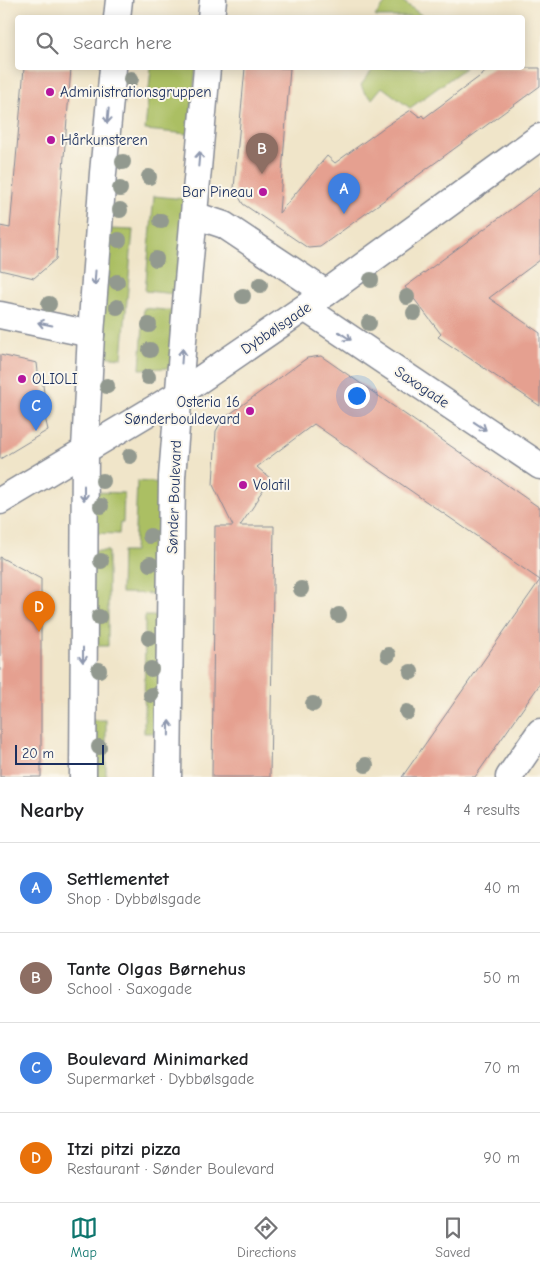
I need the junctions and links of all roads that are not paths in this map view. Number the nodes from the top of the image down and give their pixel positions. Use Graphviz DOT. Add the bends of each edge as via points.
graph roads {
  1 [pos="119,0"];
  2 [pos="213,0"];
  3 [pos="117,15"];
  4 [pos="211,15"];
  5 [pos="113,70"];
  6 [pos="207,70"];
  7 [pos="540,137"];
  8 [pos="194,215"];
  9 [pos="316,301"];
  10 [pos="0,315"];
  11 [pos="90,334"];
  12 [pos="179,394"];
  13 [pos="84,450"];
  14 [pos="540,466"];
  15 [pos="0,501"];
  16 [pos="540,732"];
  17 [pos="83,777"];
  18 [pos="168,777"];
  19 [pos="509,777"];
  1 -- 3 [label="street"];
  2 -- 4 [label="street"];
  5 -- 11 [label="street, one-way"];
  8 -- 6 [label="street, Sønder Boulevard, one-way"];
  7 -- 9 [label="street, Dybbølsgade"];
  8 -- 9 [label="street, Saxogade" via="224,225"];
  12 -- 8 [label="street, Sønder Boulevard, one-way"];
  9 -- 12 [label="street, Dybbølsgade"];
  9 -- 14 [label="street, Saxogade, one-way"];
  11 -- 10 [label="street, one-way"];
  11 -- 13 [label="street"];
  12 -- 13 [label="street, Dybbølsgade"];
  18 -- 12 [label="street, Sønder Boulevard, one-way" via="172,477"];
  13 -- 15 [label="street, Dybbølsgade"];
  13 -- 17 [label="street, one-way"];
  16 -- 19 [label="street"];
}
